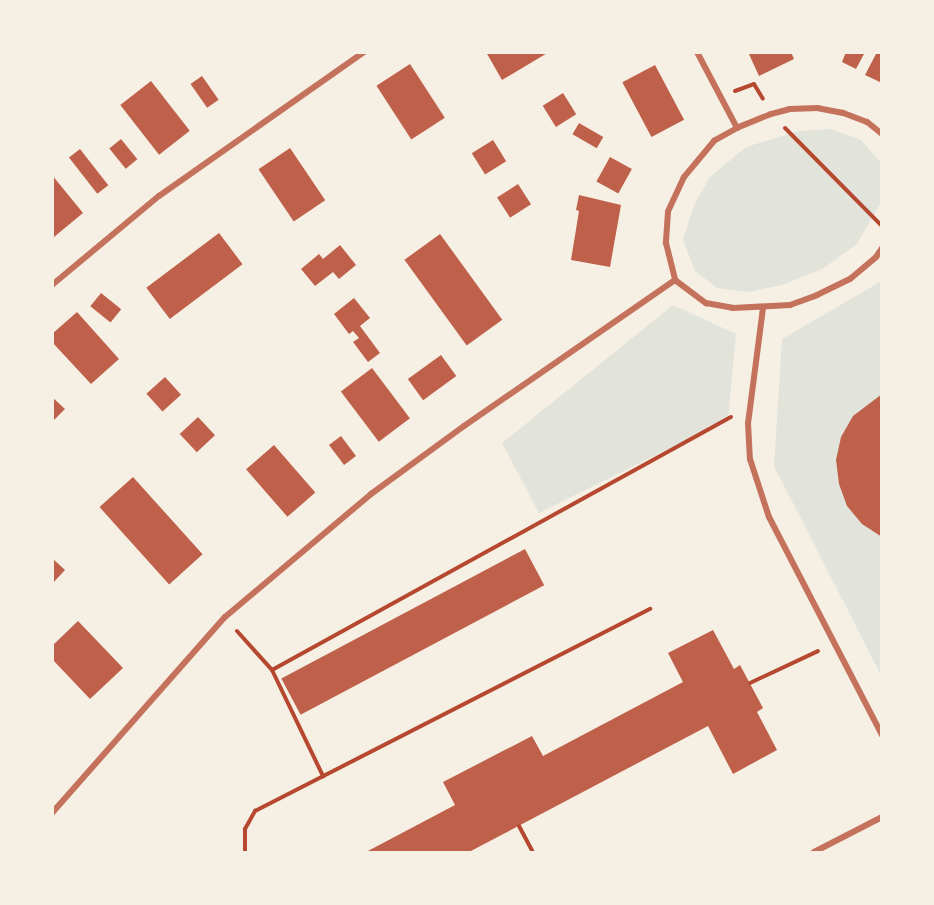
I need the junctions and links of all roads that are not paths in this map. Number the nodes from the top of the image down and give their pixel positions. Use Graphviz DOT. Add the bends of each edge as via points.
graph roads {
  1 [pos="364,52"];
  2 [pos="697,52"];
  3 [pos="737,128"];
  4 [pos="882,134"];
  5 [pos="882,248"];
  6 [pos="879,258"];
  7 [pos="675,280"];
  8 [pos="52,285"];
  9 [pos="763,308"];
  10 [pos="882,735"];
  11 [pos="52,813"];
  12 [pos="882,817"];
  13 [pos="814,852"];
  1 -- 8 [label="street" via="159,196"];
  2 -- 3 [label="street"];
  3 -- 4 [label="street" via="790,109 818,108 867,122"];
  3 -- 7 [label="street" via="714,141 684,177 668,212 666,243"];
  5 -- 6 [label="street"];
  6 -- 9 [label="street" via="818,295 790,305"];
  7 -- 9 [label="street" via="705,303"];
  7 -- 11 [label="street" via="371,494 225,617"];
  9 -- 10 [label="street" via="750,407 750,459 769,517"];
  12 -- 13 [label="street"];
}
